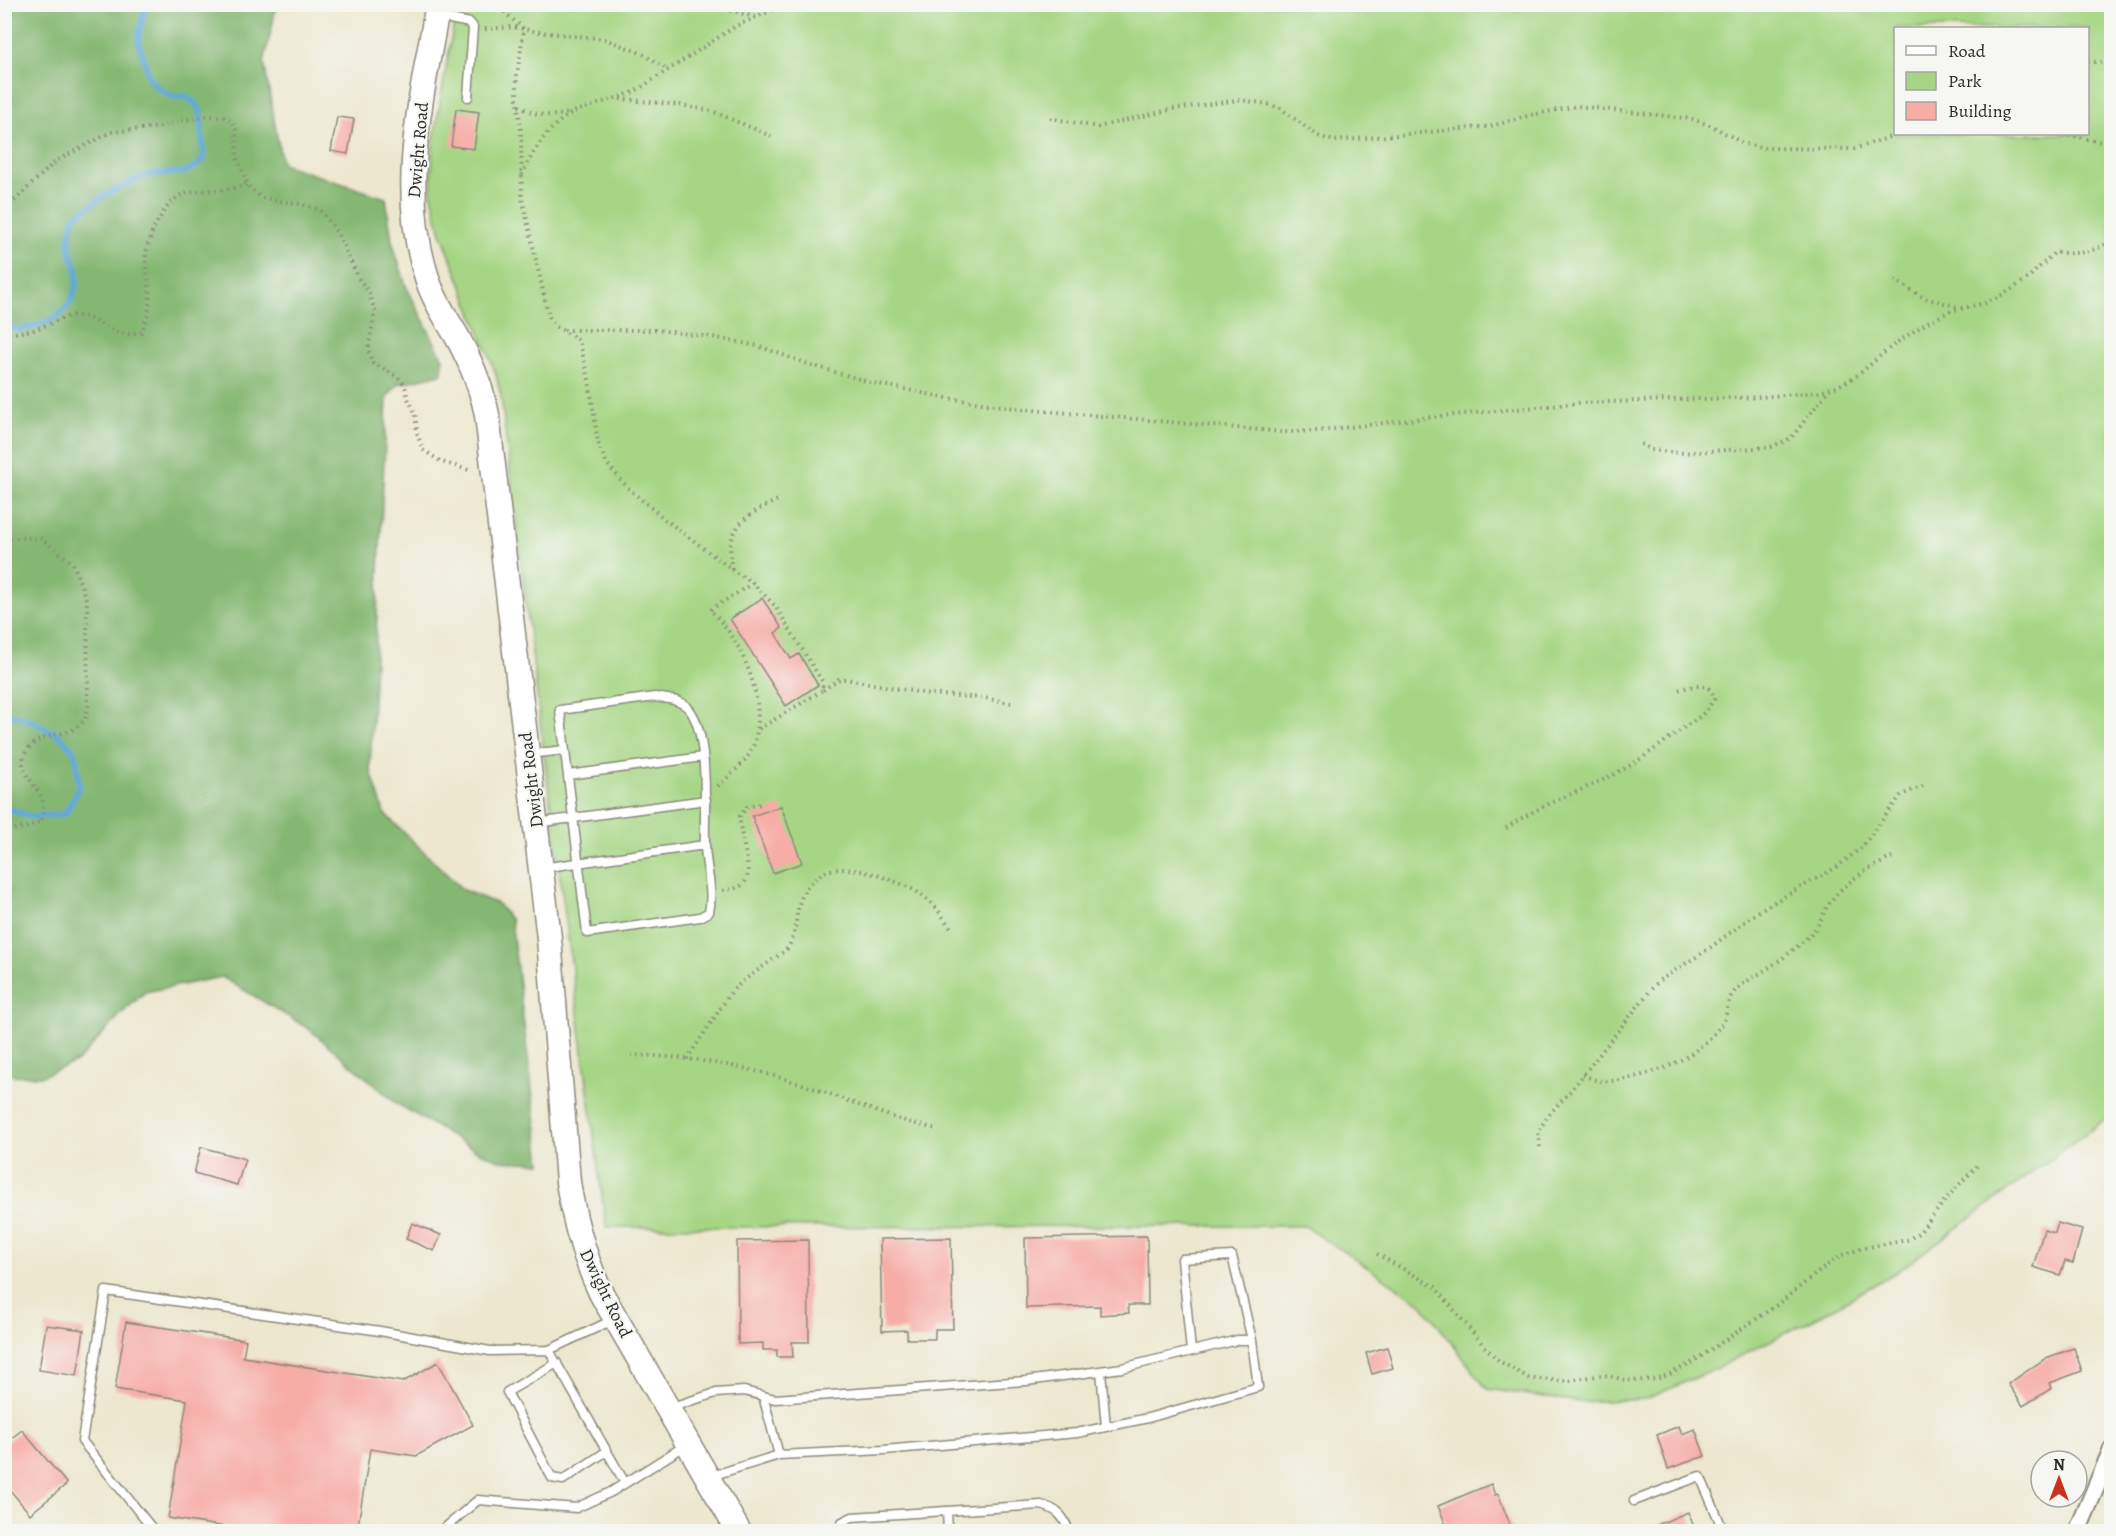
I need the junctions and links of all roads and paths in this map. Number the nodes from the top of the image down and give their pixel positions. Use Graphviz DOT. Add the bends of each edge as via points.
graph roads {
  1 [pos="495,4"];
  2 [pos="695,4"];
  3 [pos="786,4"];
  4 [pos="437,10"];
  5 [pos="755,17"];
  6 [pos="524,29"];
  7 [pos="474,35"];
  8 [pos="2089,62"];
  9 [pos="2112,62"];
  10 [pos="668,70"];
  11 [pos="468,97"];
  12 [pos="616,99"];
  13 [pos="518,105"];
  14 [pos="573,112"];
  15 [pos="1050,118"];
  16 [pos="1895,135"];
  17 [pos="2068,135"];
  18 [pos="771,136"];
  19 [pos="2112,144"];
  20 [pos="521,176"];
  21 [pos="248,184"];
  22 [pos="4,207"];
  23 [pos="2112,240"];
  24 [pos="1895,280"];
  25 [pos="1965,308"];
  26 [pos="564,330"];
  27 [pos="4,337"];
  28 [pos="1830,389"];
  29 [pos="1641,444"];
  30 [pos="496,478"];
  31 [pos="778,500"];
  32 [pos="4,538"];
  33 [pos="732,569"];
  34 [pos="753,583"];
  35 [pos="823,690"];
  36 [pos="1677,690"];
  37 [pos="1011,703"];
  38 [pos="757,730"];
  39 [pos="565,750"];
  40 [pos="528,754"];
  41 [pos="703,757"];
  42 [pos="568,775"];
  43 [pos="1923,786"];
  44 [pos="706,800"];
  45 [pos="761,804"];
  46 [pos="573,818"];
  47 [pos="536,823"];
  48 [pos="1506,828"];
  49 [pos="4,831"];
  50 [pos="705,844"];
  51 [pos="1895,856"];
  52 [pos="579,862"];
  53 [pos="541,868"];
  54 [pos="710,891"];
  55 [pos="951,928"];
  56 [pos="631,1055"];
  57 [pos="687,1059"];
  58 [pos="1583,1075"];
  59 [pos="937,1129"];
  60 [pos="1540,1147"];
  61 [pos="1977,1166"];
  62 [pos="1377,1254"];
  63 [pos="615,1318"];
  64 [pos="1252,1340"];
  65 [pos="549,1350"];
  66 [pos="1191,1351"];
  67 [pos="557,1363"];
  68 [pos="1101,1371"];
  69 [pos="763,1396"];
  70 [pos="667,1408"];
  71 [pos="1106,1427"];
  72 [pos="688,1443"];
  73 [pos="2112,1449"];
  74 [pos="607,1451"];
  75 [pos="779,1455"];
  76 [pos="707,1477"];
  77 [pos="625,1483"];
  78 [pos="1634,1501"];
  79 [pos="947,1511"];
  80 [pos="155,1532"];
  81 [pos="440,1532"];
  82 [pos="740,1532"];
  83 [pos="840,1532"];
  84 [pos="948,1532"];
  85 [pos="1069,1532"];
  86 [pos="1724,1532"];
  87 [pos="2077,1532"];
  1 -- 6 [label="path"];
  2 -- 5 [label="path"];
  3 -- 5 [label="path"];
  4 -- 7 [label="lane" via="470,23"];
  4 -- 30 [label="main road, Dwight Road" via="413,168 416,233 435,298 483,395"];
  5 -- 10 [label="path"];
  6 -- 7 [label="path" via="488,28"];
  6 -- 10 [label="path" via="614,41"];
  6 -- 13 [label="path"];
  7 -- 11 [label="lane"];
  8 -- 9 [label="path"];
  10 -- 12 [label="path"];
  12 -- 14 [label="path"];
  12 -- 18 [label="path" via="706,110"];
  13 -- 14 [label="path" via="548,115"];
  13 -- 20 [label="path"];
  14 -- 20 [label="path" via="542,138"];
  15 -- 16 [label="path" via="1098,127 1140,115 1240,100 1280,108 1318,136 1334,141 1492,126 1577,106 1692,119 1761,148 1854,149"];
  17 -- 19 [label="path"];
  20 -- 26 [label="path" via="522,198 547,312 552,323"];
  21 -- 22 [label="path" via="237,158 232,121 209,116 111,132 56,160"];
  21 -- 27 [label="path" via="184,194 162,214 146,254 148,309 141,332 119,333 87,317 71,315"];
  21 -- 30 [label="path" via="262,198 320,210 369,293 375,311 368,350 373,363 398,377 405,386 423,450 442,462"];
  23 -- 25 [label="path" via="2079,254 2055,252 2027,279 2004,294"];
  24 -- 25 [label="path" via="1924,298"];
  25 -- 28 [label="path" via="1919,327 1858,375"];
  26 -- 28 [label="path" via="657,330 740,341 873,382 1022,409 1283,432 1580,404 1802,394"];
  26 -- 33 [label="path" via="579,340 598,443 607,464 667,522"];
  28 -- 29 [label="path" via="1791,438 1771,447 1680,453 1651,450"];
  30 -- 40 [label="main road, Dwight Road"];
  31 -- 33 [label="path" via="737,527 730,542"];
  32 -- 49 [label="path" via="40,538 73,563 87,602 88,706 85,720 72,730 44,737 23,756 26,776 43,800 44,814 41,821 25,828"];
  33 -- 34 [label="path"];
  34 -- 35 [label="path" via="775,606 822,681"];
  34 -- 38 [label="path" via="710,610 731,633 749,669"];
  35 -- 37 [label="path" via="839,679 846,679 928,694"];
  35 -- 38 [label="path"];
  36 -- 48 [label="path" via="1703,686 1709,688 1714,699 1699,717 1624,769 1534,810"];
  38 -- 44 [label="path" via="744,760"];
  39 -- 40 [label="lane"];
  39 -- 41 [label="lane" via="560,710 655,697 675,700 688,708 696,723"];
  39 -- 42 [label="lane"];
  40 -- 47 [label="main road, Dwight Road"];
  41 -- 42 [label="lane"];
  41 -- 44 [label="lane"];
  42 -- 46 [label="lane"];
  43 -- 58 [label="path" via="1901,795 1862,847 1837,867 1762,909 1660,980"];
  44 -- 46 [label="lane"];
  44 -- 50 [label="lane"];
  45 -- 54 [label="path" via="747,807 740,816 748,869 745,883"];
  46 -- 47 [label="lane"];
  46 -- 52 [label="lane"];
  47 -- 53 [label="main road, Dwight Road"];
  50 -- 52 [label="lane"];
  50 -- 54 [label="lane"];
  51 -- 58 [label="path" via="1873,866 1835,895 1812,934 1740,986 1729,1000 1721,1025 1680,1061 1623,1080 1600,1081"];
  52 -- 53 [label="lane"];
  52 -- 54 [label="lane" via="587,933 700,917 709,912"];
  53 -- 63 [label="main road, Dwight Road" via="570,1200 586,1258"];
  55 -- 57 [label="path" via="930,901 906,886 854,870 825,872 812,882 800,900 791,944 732,992"];
  56 -- 57 [label="path"];
  57 -- 59 [label="path" via="783,1078 871,1111"];
  58 -- 60 [label="path" via="1542,1125 1538,1132"];
  61 -- 62 [label="path" via="1926,1227 1908,1240 1843,1255 1691,1363 1656,1379 1632,1381 1604,1375 1563,1381 1529,1378 1484,1346 1435,1287"];
  63 -- 65 [label="lane"];
  63 -- 70 [label="main road, Dwight Road"];
  64 -- 66 [label="lane"];
  64 -- 66 [label="lane" via="1232,1256 1182,1259"];
  64 -- 71 [label="lane" via="1258,1387"];
  65 -- 67 [label="lane"];
  65 -- 80 [label="lane" via="490,1351 106,1291 82,1441"];
  66 -- 68 [label="lane"];
  67 -- 74 [label="lane"];
  67 -- 74 [label="lane" via="507,1392 552,1478 562,1480"];
  68 -- 69 [label="lane" via="1014,1382 775,1399"];
  68 -- 71 [label="lane"];
  69 -- 70 [label="lane" via="744,1391 716,1393"];
  69 -- 75 [label="lane"];
  70 -- 72 [label="main road, Dwight Road"];
  71 -- 75 [label="lane" via="884,1450"];
  72 -- 76 [label="main road, Dwight Road"];
  72 -- 77 [label="lane"];
  73 -- 87 [label="street"];
  74 -- 77 [label="lane"];
  75 -- 76 [label="lane"];
  76 -- 82 [label="main road, Dwight Road"];
  77 -- 81 [label="lane" via="576,1508 478,1500"];
  78 -- 86 [label="lane" via="1700,1476"];
  79 -- 83 [label="lane" via="852,1517 842,1522"];
  79 -- 84 [label="lane"];
  79 -- 85 [label="lane" via="1041,1505 1064,1517"];
}
